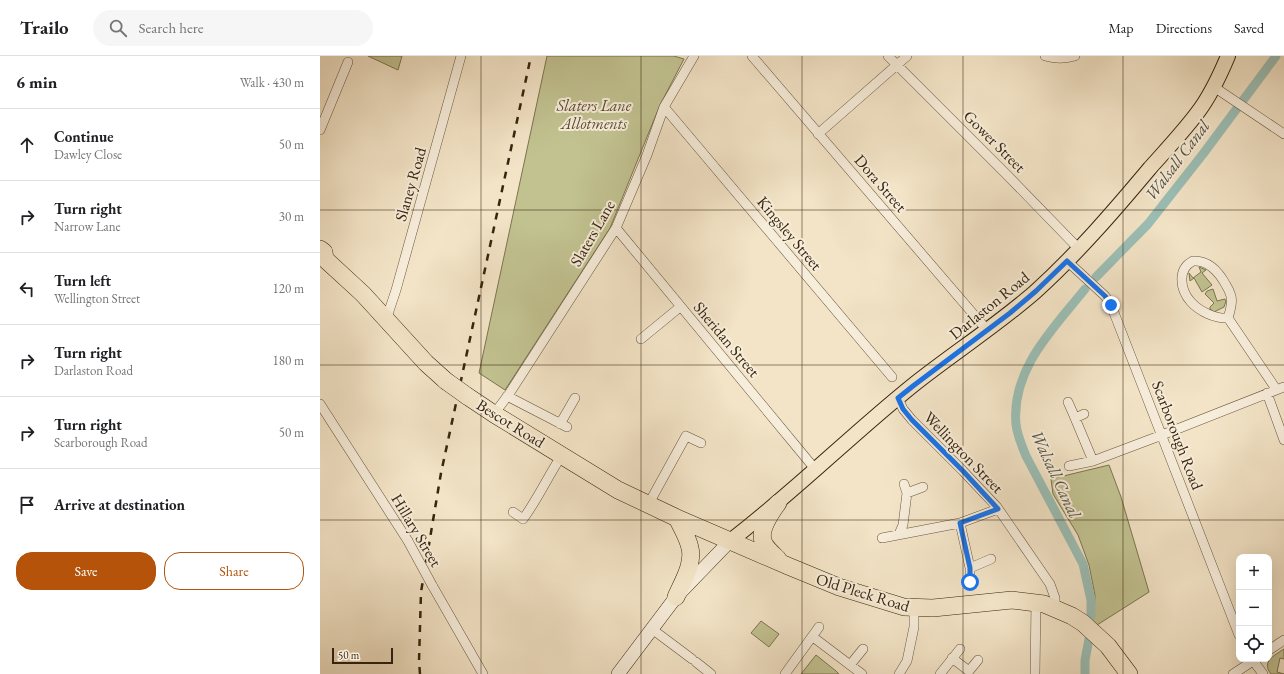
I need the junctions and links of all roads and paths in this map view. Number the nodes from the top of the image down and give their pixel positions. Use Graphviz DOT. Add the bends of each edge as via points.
graph roads {
  1 [pos="461,56"];
  2 [pos="694,56"];
  3 [pos="752,56"];
  4 [pos="888,56"];
  5 [pos="907,56"];
  6 [pos="1045,56"];
  7 [pos="1075,56"];
  8 [pos="1228,56"];
  9 [pos="348,62"];
  10 [pos="897,65"];
  11 [pos="1214,87"];
  12 [pos="664,107"];
  13 [pos="320,130"];
  14 [pos="818,134"];
  15 [pos="1284,134"];
  16 [pos="616,228"];
  17 [pos="1079,249"];
  18 [pos="322,256"];
  19 [pos="1067,261"];
  20 [pos="680,307"];
  21 [pos="1228,318"];
  22 [pos="386,320"];
  23 [pos="987,330"];
  24 [pos="641,339"];
  25 [pos="892,377"];
  26 [pos="1280,388"];
  27 [pos="1267,393"];
  28 [pos="507,396"];
  29 [pos="575,398"];
  30 [pos="898,398"];
  31 [pos="1068,402"];
  32 [pos="320,404"];
  33 [pos="494,414"];
  34 [pos="1162,435"];
  35 [pos="1284,440"];
  36 [pos="701,443"];
  37 [pos="562,455"];
  38 [pos="1093,461"];
  39 [pos="1069,466"];
  40 [pos="814,469"];
  41 [pos="904,484"];
  42 [pos="923,487"];
  43 [pos="907,493"];
  44 [pos="778,503"];
  45 [pos="648,505"];
  46 [pos="998,509"];
  47 [pos="513,512"];
  48 [pos="678,518"];
  49 [pos="960,523"];
  50 [pos="899,534"];
  51 [pos="882,538"];
  52 [pos="730,542"];
  53 [pos="992,559"];
  54 [pos="782,564"];
  55 [pos="970,568"];
  56 [pos="970,582"];
  57 [pos="676,596"];
  58 [pos="1036,602"];
  59 [pos="914,608"];
  60 [pos="1055,608"];
  61 [pos="819,627"];
  62 [pos="1236,627"];
  63 [pos="652,629"];
  64 [pos="813,637"];
  65 [pos="1284,640"];
  66 [pos="1272,648"];
  67 [pos="863,649"];
  68 [pos="960,649"];
  69 [pos="952,658"];
  70 [pos="978,660"];
  71 [pos="1251,662"];
  72 [pos="1255,662"];
  73 [pos="850,665"];
  74 [pos="968,672"];
  75 [pos="483,674"];
  76 [pos="618,674"];
  77 [pos="711,674"];
  78 [pos="785,674"];
  79 [pos="862,674"];
  80 [pos="899,674"];
  81 [pos="940,674"];
  82 [pos="1035,674"];
  83 [pos="1129,674"];
  84 [pos="1233,674"];
  85 [pos="1263,674"];
  1 -- 22 [label="street, Slaney Road"];
  2 -- 12 [label="street, Slaters Lane"];
  3 -- 14 [label="street, Dora Street"];
  4 -- 10 [label="street, Gower Street"];
  5 -- 10 [label="street"];
  6 -- 7 [label="street"];
  8 -- 11 [label="main road, Darlaston Road"];
  9 -- 13 [label="street"];
  10 -- 14 [label="street"];
  10 -- 17 [label="street, Gower Street"];
  11 -- 15 [label="street"];
  11 -- 17 [label="main road, Darlaston Road" via="1198,112"];
  12 -- 16 [label="street, Slaters Lane"];
  12 -- 25 [label="street, Kingsley Street"];
  14 -- 23 [label="street, Dora Street"];
  16 -- 20 [label="street, Sheridan Street"];
  16 -- 28 [label="street, Slaters Lane"];
  17 -- 19 [label="main road, Darlaston Road"];
  18 -- 22 [label="highway, Bescot Road" via="363,294"];
  19 -- 23 [label="main road, Darlaston Road" via="1031,295"];
  19 -- 34 [label="street, Scarborough Road" via="1105,296 1111,305"];
  20 -- 24 [label="street" via="664,326"];
  20 -- 40 [label="street, Sheridan Street"];
  21 -- 21 [label="street" via="1210,314 1190,301 1183,288 1182,279 1183,271 1188,264 1193,261 1206,262 1221,276 1231,296"];
  21 -- 26 [label="street"];
  22 -- 33 [label="highway, Bescot Road, bridge" via="446,381"];
  23 -- 30 [label="main road, Darlaston Road"];
  26 -- 27 [label="street"];
  27 -- 34 [label="street"];
  27 -- 35 [label="street"];
  28 -- 29 [label="street" via="564,426"];
  28 -- 33 [label="street, Slaters Lane"];
  30 -- 40 [label="main road, Darlaston Road"];
  30 -- 46 [label="street, Wellington Street" via="912,420"];
  31 -- 38 [label="street" via="1079,416"];
  32 -- 75 [label="street, Hillary Street, bridge" via="408,541"];
  33 -- 37 [label="highway, Bescot Road"];
  34 -- 38 [label="street"];
  34 -- 62 [label="street, Scarborough Road"];
  36 -- 45 [label="street" via="686,436"];
  37 -- 45 [label="highway, Bescot Road" via="618,490"];
  37 -- 47 [label="street" via="536,501 523,518"];
  38 -- 39 [label="street"];
  40 -- 44 [label="main road, Darlaston Road"];
  41 -- 43 [label="street"];
  42 -- 43 [label="street"];
  43 -- 50 [label="street" via="903,525"];
  44 -- 52 [label="main road, Darlaston Road"];
  44 -- 54 [label="highway" via="764,526 762,538"];
  45 -- 48 [label="highway, Bescot Road"];
  46 -- 49 [label="street"];
  46 -- 60 [label="street, Wellington Street" via="1050,584"];
  48 -- 52 [label="highway, Bescot Road"];
  48 -- 57 [label="highway" via="691,549 689,567"];
  49 -- 50 [label="street"];
  49 -- 55 [label="street"];
  50 -- 51 [label="street"];
  52 -- 54 [label="highway, Old Pleck Road"];
  52 -- 57 [label="street"];
  53 -- 55 [label="street"];
  54 -- 59 [label="highway, Old Pleck Road" via="839,588"];
  55 -- 56 [label="street"];
  57 -- 63 [label="street"];
  58 -- 59 [label="highway, Old Pleck Road" via="1001,600 960,606"];
  58 -- 60 [label="highway, Old Pleck Road"];
  58 -- 82 [label="street"];
  59 -- 80 [label="street" via="914,627 907,661"];
  60 -- 83 [label="highway, Old Pleck Road" via="1072,616 1093,632"];
  61 -- 64 [label="street"];
  63 -- 76 [label="street"];
  63 -- 77 [label="street"];
  64 -- 73 [label="street"];
  64 -- 78 [label="street"];
  65 -- 66 [label="street"];
  67 -- 73 [label="street"];
  68 -- 69 [label="street"];
  69 -- 74 [label="street"];
  69 -- 81 [label="street"];
  70 -- 74 [label="street"];
  71 -- 84 [label="street"];
  72 -- 85 [label="street"];
  73 -- 79 [label="street"];
}
